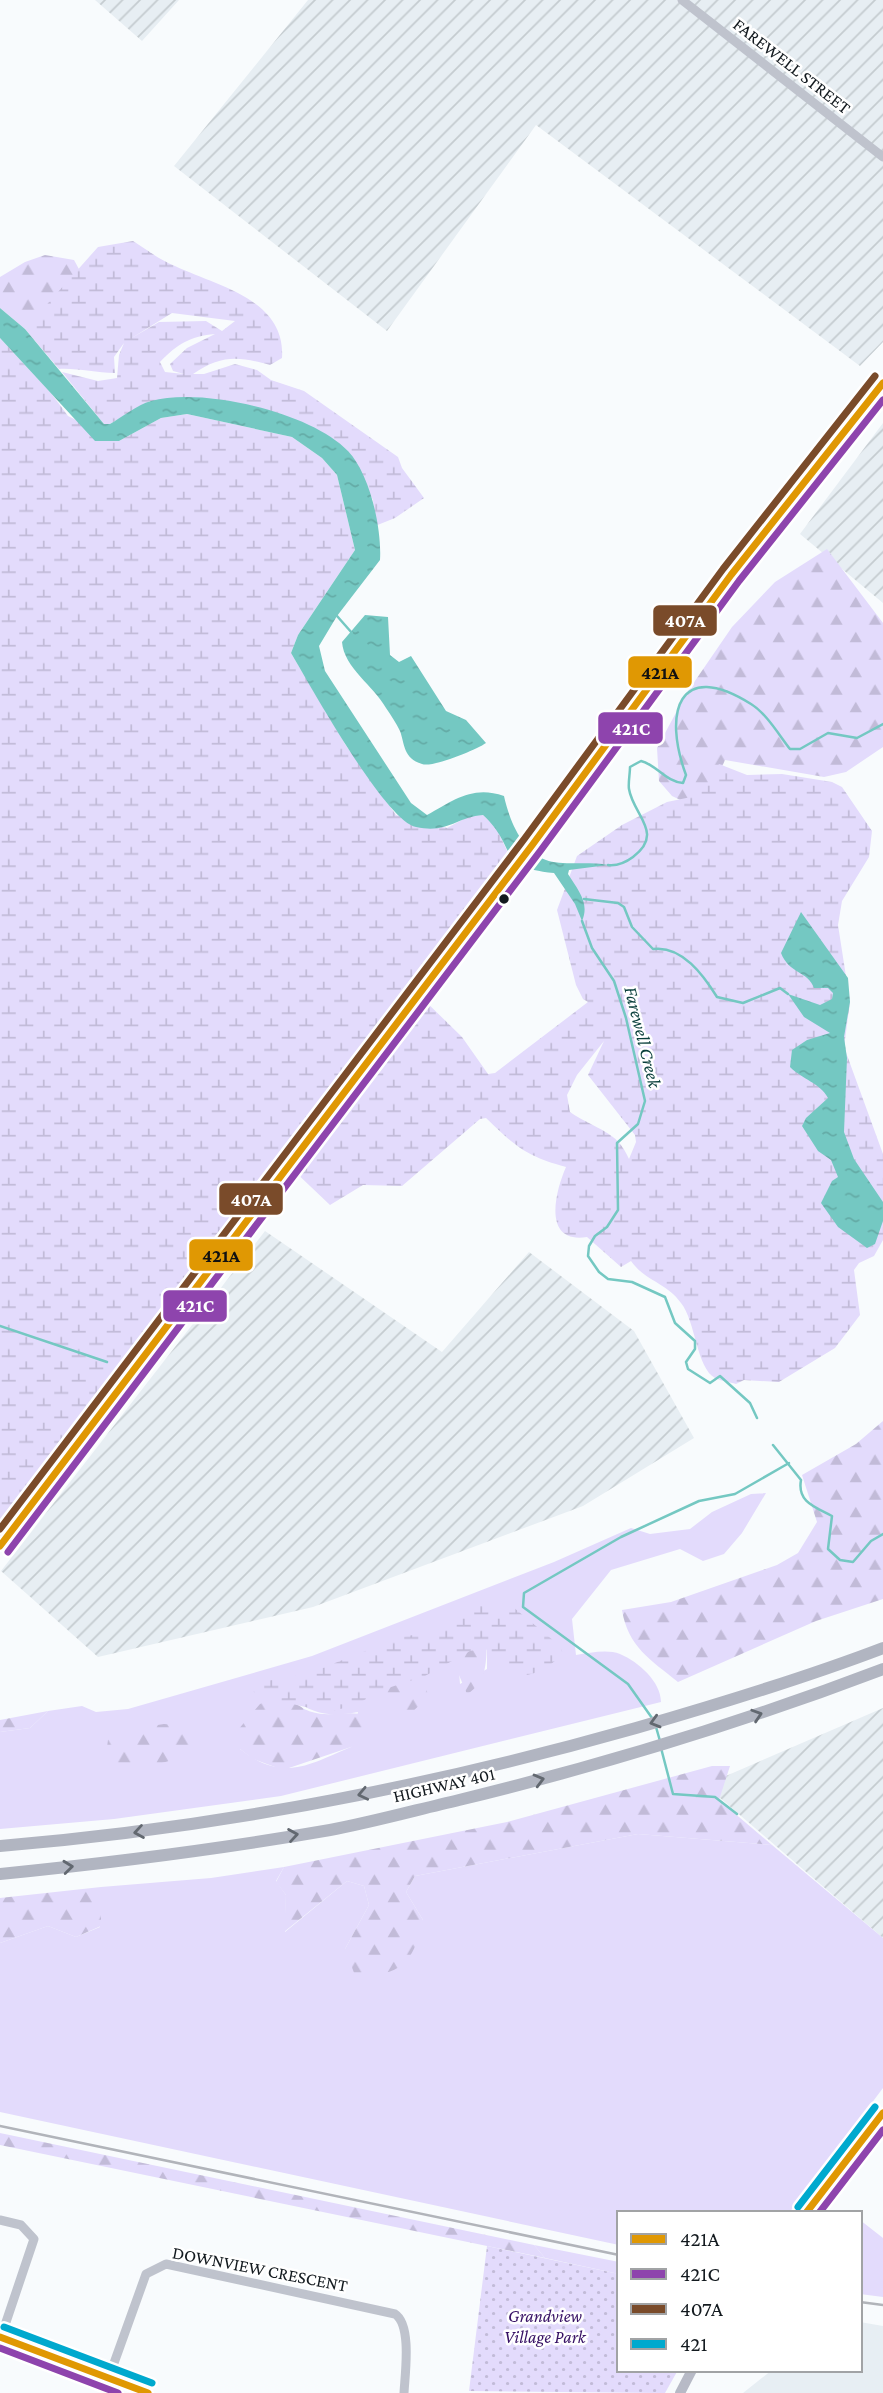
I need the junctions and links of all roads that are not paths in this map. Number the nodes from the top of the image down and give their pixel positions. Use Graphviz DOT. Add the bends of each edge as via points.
graph roads {
  1 [pos="682,0"];
  2 [pos="883,157"];
  3 [pos="883,383"];
  4 [pos="0,1546"];
  5 [pos="883,1648"];
  6 [pos="883,1670"];
  7 [pos="0,1846"];
  8 [pos="0,1874"];
  9 [pos="883,2113"];
  10 [pos="808,2211"];
  11 [pos="0,2220"];
  12 [pos="0,2337"];
  13 [pos="691,2372"];
  14 [pos="109,2378"];
  15 [pos="148,2393"];
  16 [pos="404,2393"];
  17 [pos="680,2393"];
  1 -- 2 [label="street, FAREWELL STREET"];
  3 -- 4 [label="street" via="731,575 533,844"];
  5 -- 7 [label="highway, HIGHWAY 401, one-way" via="750,1695 540,1755 420,1782 305,1806 102,1837"];
  8 -- 6 [label="highway, HIGHWAY 401, one-way" via="291,1836 414,1811 631,1755"];
  9 -- 10 [label="main road"];
  11 -- 12 [label="street" via="21,2225 34,2239"];
  12 -- 14 [label="street"];
  13 -- 17 [label="main road"];
  14 -- 15 [label="street"];
  14 -- 16 [label="street, DOWNVIEW CRESCENT" via="146,2274 166,2264 396,2314 405,2332"];
}
